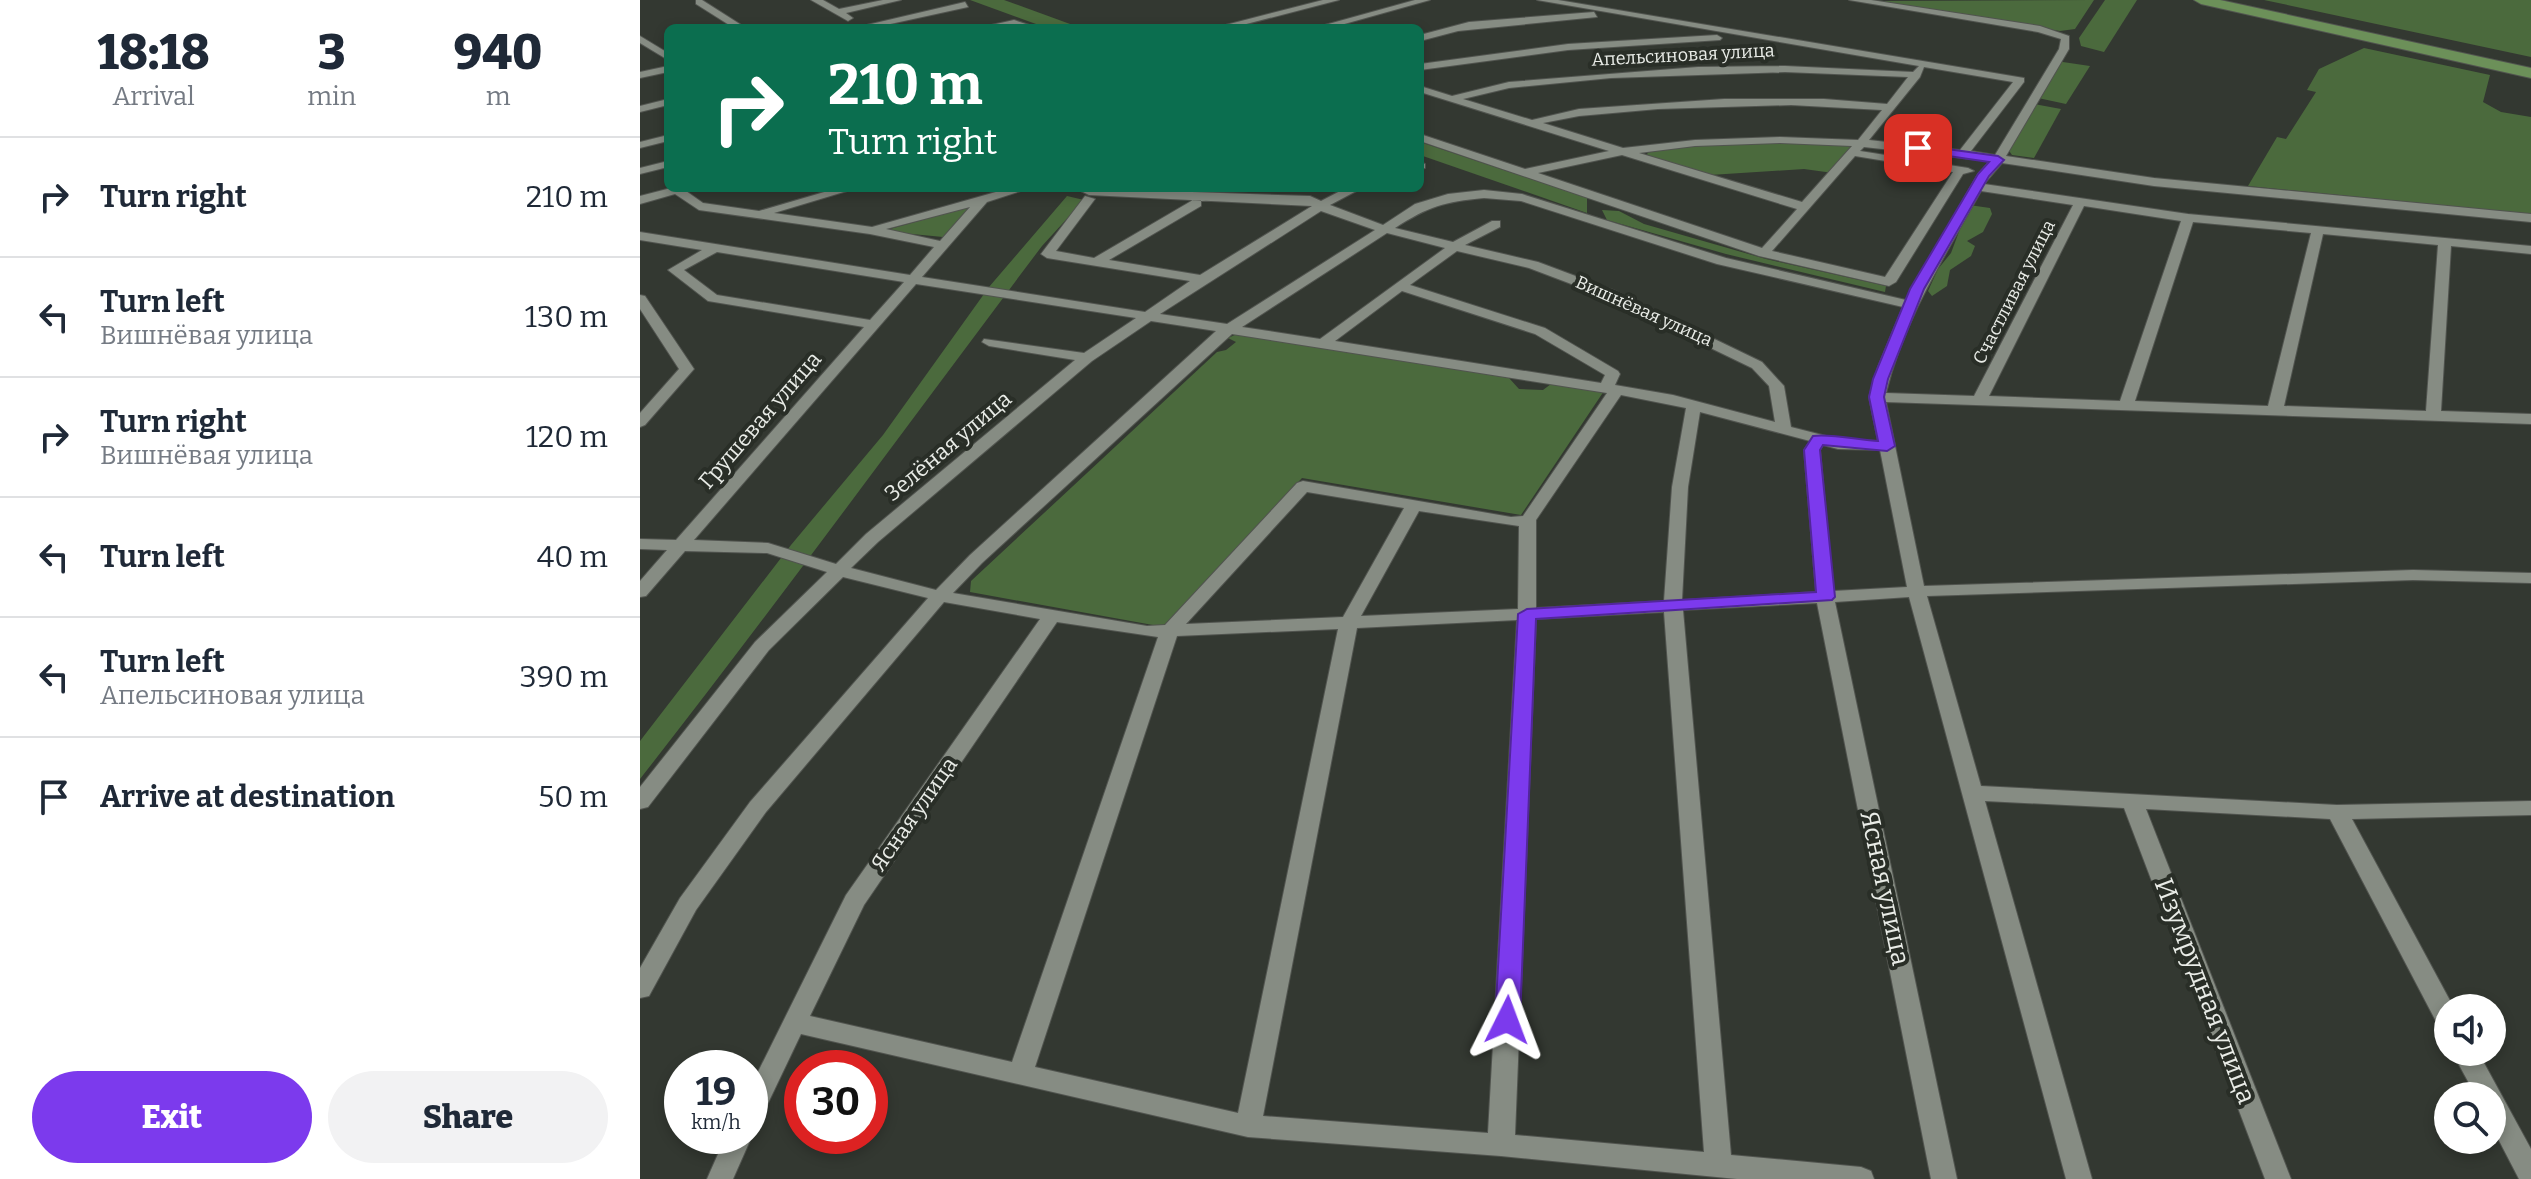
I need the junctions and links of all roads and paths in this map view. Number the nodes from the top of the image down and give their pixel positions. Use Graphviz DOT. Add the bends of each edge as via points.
graph roads {
  1 [pos="816,0"];
  2 [pos="896,0"];
  3 [pos="949,0"];
  4 [pos="1334,0"];
  5 [pos="1425,0"];
  6 [pos="1854,0"];
  7 [pos="2201,0"];
  8 [pos="2218,0"];
  9 [pos="699,2"];
  10 [pos="1544,2"];
  11 [pos="1525,9"];
  12 [pos="838,12"];
  13 [pos="1617,13"];
  14 [pos="735,24"];
  15 [pos="858,24"];
  16 [pos="882,24"];
  17 [pos="1235,24"];
  18 [pos="1334,24"];
  19 [pos="1457,28"];
  20 [pos="1744,35"];
  21 [pos="1424,37"];
  22 [pos="640,39"];
  23 [pos="664,54"];
  24 [pos="1925,64"];
  25 [pos="1424,66"];
  26 [pos="664,70"];
  27 [pos="2531,70"];
  28 [pos="640,75"];
  29 [pos="1916,75"];
  30 [pos="1424,90"];
  31 [pos="1453,99"];
  32 [pos="664,103"];
  33 [pos="1890,107"];
  34 [pos="640,109"];
  35 [pos="1533,124"];
  36 [pos="1424,138"];
  37 [pos="664,139"];
  38 [pos="640,145"];
  39 [pos="1856,148"];
  40 [pos="1624,151"];
  41 [pos="1963,154"];
  42 [pos="1998,160"];
  43 [pos="664,165"];
  44 [pos="1960,170"];
  45 [pos="640,171"];
  46 [pos="1525,172"];
  47 [pos="1981,180"];
  48 [pos="670,192"];
  49 [pos="684,192"];
  50 [pos="837,192"];
  51 [pos="1010,192"];
  52 [pos="1177,192"];
  53 [pos="1348,192"];
  54 [pos="1085,194"];
  55 [pos="1170,194"];
  56 [pos="640,200"];
  57 [pos="982,200"];
  58 [pos="2080,202"];
  59 [pos="1197,203"];
  60 [pos="1322,205"];
  61 [pos="1804,207"];
  62 [pos="757,214"];
  63 [pos="2188,218"];
  64 [pos="2531,218"];
  65 [pos="1496,224"];
  66 [pos="1384,229"];
  67 [pos="870,230"];
  68 [pos="2318,230"];
  69 [pos="640,236"];
  70 [pos="2445,243"];
  71 [pos="943,245"];
  72 [pos="1456,246"];
  73 [pos="715,248"];
  74 [pos="2531,250"];
  75 [pos="1764,253"];
  76 [pos="1096,262"];
  77 [pos="912,279"];
  78 [pos="1202,279"];
  79 [pos="1402,287"];
  80 [pos="640,299"];
  81 [pos="1911,305"];
  82 [pos="1145,317"];
  83 [pos="872,324"];
  84 [pos="1230,329"];
  85 [pos="989,342"];
  86 [pos="1323,343"];
  87 [pos="1087,358"];
  88 [pos="1612,389"];
  89 [pos="1877,397"];
  90 [pos="1980,399"];
  91 [pos="1694,405"];
  92 [pos="2126,405"];
  93 [pos="2275,410"];
  94 [pos="2433,416"];
  95 [pos="2531,419"];
  96 [pos="640,422"];
  97 [pos="1783,430"];
  98 [pos="1819,439"];
  99 [pos="1887,446"];
  100 [pos="1414,505"];
  101 [pos="1528,520"];
  102 [pos="640,544"];
  103 [pos="680,545"];
  104 [pos="838,570"];
  105 [pos="2531,578"];
  106 [pos="640,592"];
  107 [pos="1917,593"];
  108 [pos="940,596"];
  109 [pos="1825,597"];
  110 [pos="1673,606"];
  111 [pos="1527,614"];
  112 [pos="1052,615"];
  113 [pos="1348,624"];
  114 [pos="1169,632"];
  115 [pos="1974,793"];
  116 [pos="640,802"];
  117 [pos="2132,802"];
  118 [pos="2531,808"];
  119 [pos="2337,812"];
  120 [pos="640,989"];
  121 [pos="2434,994"];
  122 [pos="795,1023"];
  123 [pos="1020,1074"];
  124 [pos="768,1078"];
  125 [pos="1248,1126"];
  126 [pos="2506,1128"];
  127 [pos="1501,1145"];
  128 [pos="731,1154"];
  129 [pos="1718,1164"];
  130 [pos="2531,1175"];
  131 [pos="720,1179"];
  132 [pos="1861,1179"];
  133 [pos="1944,1179"];
  134 [pos="2079,1179"];
  135 [pos="2278,1179"];
  1 -- 12 [label="street"];
  2 -- 12 [label="street"];
  3 -- 16 [label="street" via="965,5"];
  4 -- 17 [label="street"];
  5 -- 18 [label="street"];
  6 -- 42 [label="street" via="2040,29 2066,38"];
  7 -- 27 [label="main road"];
  8 -- 27 [label="main road"];
  9 -- 14 [label="street"];
  10 -- 13 [label="street, Апельсиновая улица"];
  11 -- 19 [label="street, Апельсиновая улица"];
  12 -- 15 [label="street"];
  13 -- 19 [label="street, Апельсиновая улица"];
  13 -- 20 [label="street, Апельсиновая улица"];
  19 -- 21 [label="street, Апельсиновая улица"];
  20 -- 24 [label="street, Апельсиновая улица"];
  20 -- 25 [label="street, Апельсиновая улица" via="1521,51"];
  22 -- 23 [label="street"];
  24 -- 29 [label="street"];
  24 -- 41 [label="street, Апельсиновая улица" via="2020,80"];
  26 -- 28 [label="street"];
  29 -- 31 [label="street, Апельсиновая улица" via="1777,69 1630,72"];
  29 -- 33 [label="street"];
  30 -- 31 [label="street, Апельсиновая улица"];
  31 -- 35 [label="street, Апельсиновая улица"];
  32 -- 34 [label="street"];
  33 -- 35 [label="street" via="1687,104 1546,118"];
  33 -- 39 [label="street"];
  35 -- 40 [label="street, Апельсиновая улица"];
  36 -- 46 [label="street"];
  37 -- 38 [label="street"];
  39 -- 40 [label="street, Апельсиновая улица" via="1780,140"];
  39 -- 41 [label="street, Апельсиновая улица"];
  39 -- 44 [label="street, Счастливая улица"];
  39 -- 61 [label="street"];
  40 -- 46 [label="street, Апельсиновая улица"];
  40 -- 61 [label="street, Апельсиновая улица"];
  41 -- 42 [label="street, Апельсиновая улица"];
  42 -- 47 [label="street"];
  42 -- 64 [label="street, Апельсиновая улица" via="2154,182"];
  43 -- 45 [label="street"];
  44 -- 47 [label="street, Счастливая улица"];
  44 -- 75 [label="street" via="1889,282"];
  46 -- 75 [label="street"];
  47 -- 58 [label="street, Счастливая улица"];
  47 -- 81 [label="street"];
  48 -- 56 [label="street"];
  49 -- 62 [label="street" via="699,206"];
  50 -- 62 [label="street"];
  51 -- 57 [label="street"];
  52 -- 55 [label="street"];
  53 -- 60 [label="street, Зелёная улица"];
  54 -- 55 [label="street, Вишнёвая улица"];
  54 -- 76 [label="street" via="1047,254"];
  55 -- 60 [label="street, Вишнёвая улица" via="1310,200"];
  57 -- 67 [label="street"];
  57 -- 71 [label="street, Грушевая улица"];
  58 -- 63 [label="street, Счастливая улица"];
  58 -- 90 [label="street, Счастливая улица"];
  59 -- 76 [label="street"];
  60 -- 66 [label="street, Вишнёвая улица"];
  60 -- 78 [label="street, Зелёная улица"];
  61 -- 75 [label="street"];
  62 -- 67 [label="street"];
  63 -- 68 [label="street, Счастливая улица"];
  63 -- 92 [label="street"];
  65 -- 72 [label="street"];
  66 -- 72 [label="street, Вишнёвая улица"];
  66 -- 81 [label="street" via="1419,207 1448,198 1522,198 1722,261"];
  66 -- 84 [label="street"];
  67 -- 71 [label="street"];
  68 -- 70 [label="street, Счастливая улица"];
  68 -- 93 [label="street"];
  69 -- 73 [label="street"];
  70 -- 74 [label="street, Счастливая улица"];
  70 -- 94 [label="street"];
  71 -- 77 [label="street, Грушевая улица"];
  72 -- 79 [label="street"];
  72 -- 97 [label="street, Вишнёвая улица" via="1533,265 1608,293 1737,352 1771,375 1780,388"];
  73 -- 77 [label="street"];
  73 -- 83 [label="street, Грушевая улица" via="675,270 713,298"];
  76 -- 78 [label="street"];
  77 -- 82 [label="street"];
  77 -- 83 [label="street, Грушевая улица"];
  78 -- 82 [label="street, Зелёная улица"];
  79 -- 86 [label="street"];
  79 -- 88 [label="street" via="1540,331 1613,374"];
  80 -- 96 [label="street" via="687,369"];
  81 -- 89 [label="street"];
  82 -- 84 [label="street"];
  82 -- 87 [label="street, Зелёная улица"];
  83 -- 103 [label="street, Грушевая улица"];
  84 -- 86 [label="street"];
  84 -- 108 [label="street"];
  85 -- 87 [label="street"];
  86 -- 88 [label="street"];
  87 -- 104 [label="street, Зелёная улица"];
  88 -- 91 [label="street"];
  88 -- 101 [label="street"];
  89 -- 90 [label="street"];
  89 -- 99 [label="street"];
  90 -- 92 [label="street"];
  91 -- 97 [label="street"];
  91 -- 110 [label="street" via="1680,487"];
  92 -- 93 [label="street"];
  93 -- 94 [label="street"];
  94 -- 95 [label="street"];
  97 -- 98 [label="street"];
  98 -- 99 [label="street"];
  98 -- 109 [label="street" via="1812,450"];
  99 -- 107 [label="street"];
  100 -- 101 [label="street" via="1511,522"];
  100 -- 113 [label="street"];
  100 -- 114 [label="street" via="1303,486"];
  101 -- 111 [label="street"];
  102 -- 103 [label="street"];
  103 -- 104 [label="street" via="768,548"];
  103 -- 106 [label="street, Грушевая улица"];
  104 -- 108 [label="street"];
  104 -- 116 [label="street, Зелёная улица" via="762,646"];
  105 -- 107 [label="street" via="2228,579"];
  107 -- 109 [label="street"];
  107 -- 115 [label="street"];
  108 -- 112 [label="street"];
  108 -- 120 [label="street" via="758,807 688,904"];
  109 -- 110 [label="street"];
  109 -- 133 [label="street, Ясная улица"];
  110 -- 111 [label="street"];
  110 -- 129 [label="street"];
  111 -- 113 [label="street"];
  111 -- 127 [label="street"];
  112 -- 114 [label="street"];
  112 -- 122 [label="street, Ясная улица" via="854,901"];
  113 -- 114 [label="street"];
  113 -- 125 [label="street"];
  114 -- 123 [label="street"];
  115 -- 117 [label="street"];
  115 -- 134 [label="street"];
  117 -- 119 [label="street"];
  117 -- 135 [label="street, Изумрудная улица"];
  118 -- 119 [label="street"];
  119 -- 121 [label="street"];
  122 -- 123 [label="street"];
  122 -- 124 [label="street, Ясная улица"];
  123 -- 125 [label="street"];
  125 -- 127 [label="street"];
  126 -- 130 [label="street"];
  127 -- 129 [label="street"];
  128 -- 131 [label="street"];
  129 -- 132 [label="street"];
}
